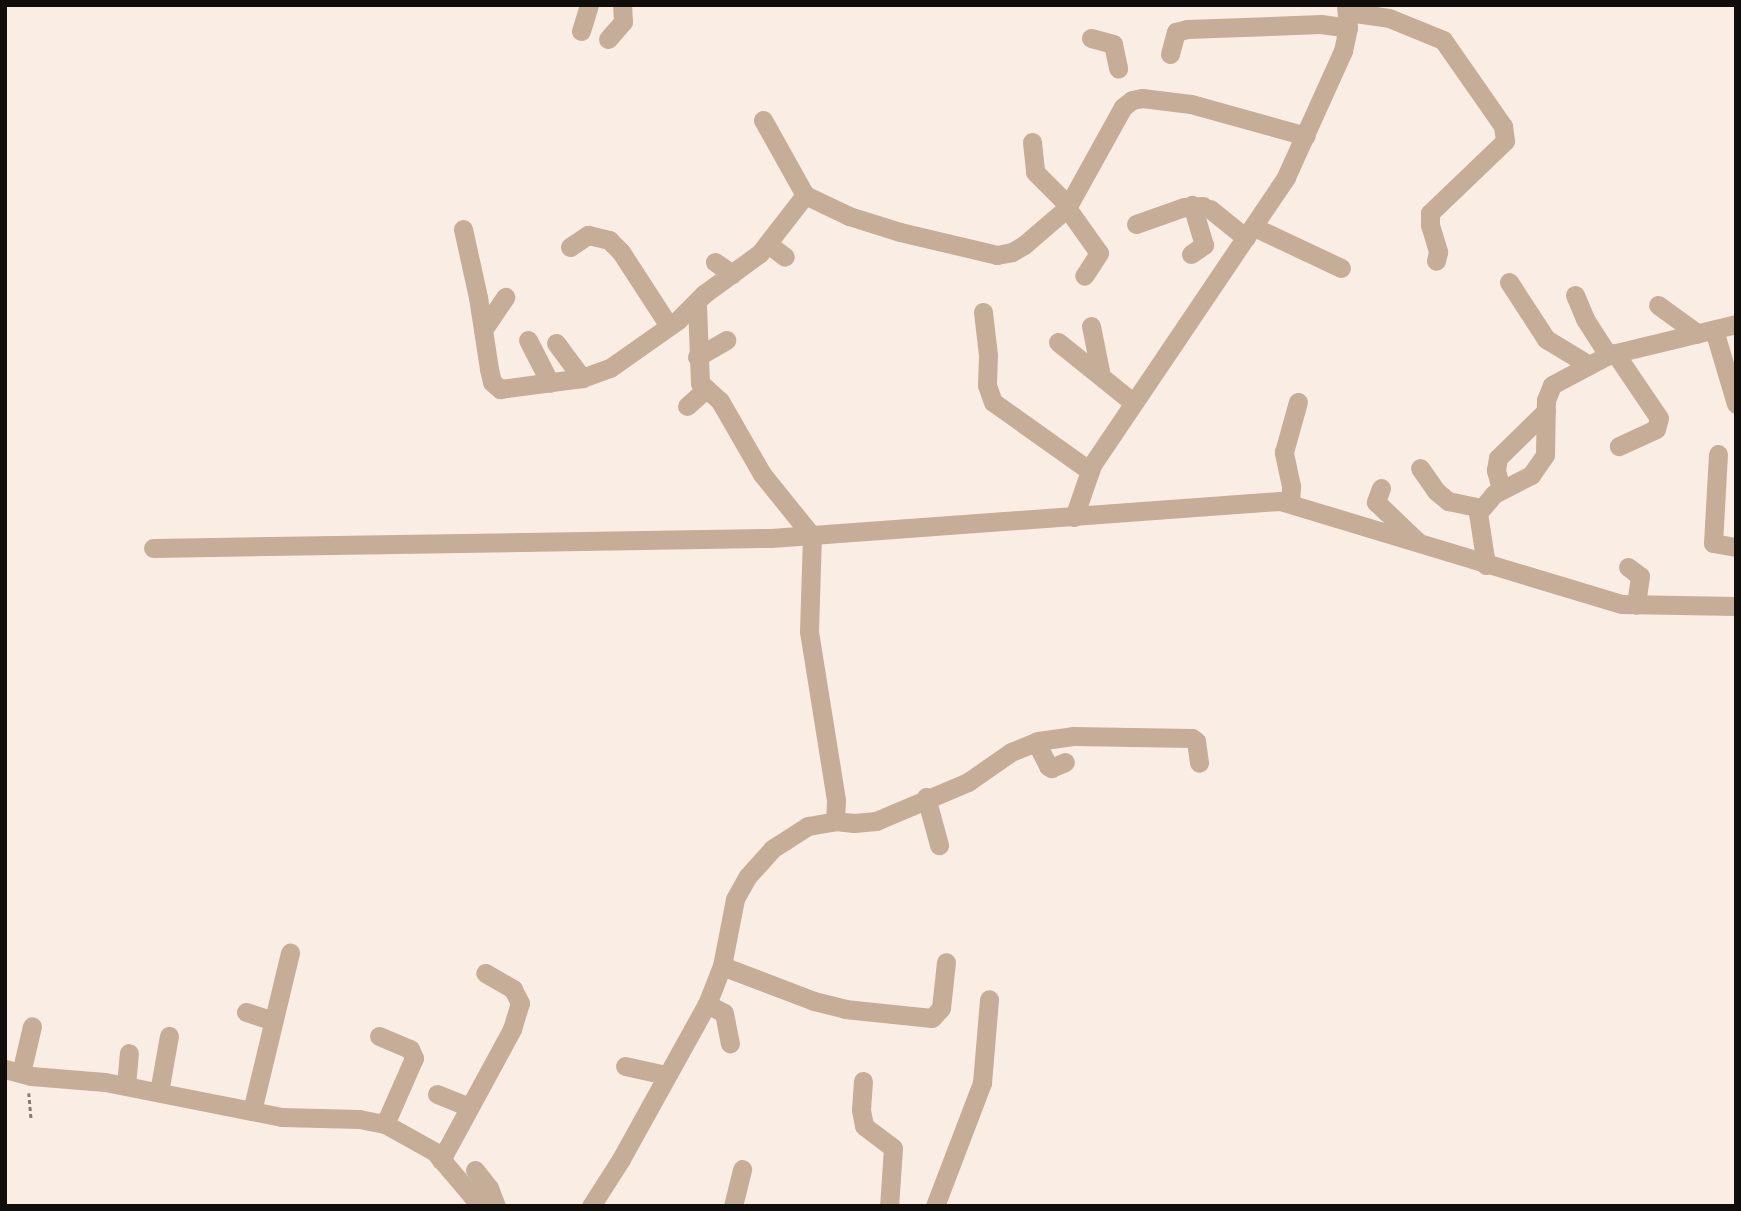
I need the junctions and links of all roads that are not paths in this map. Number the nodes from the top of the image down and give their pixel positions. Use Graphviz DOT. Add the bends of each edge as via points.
graph roads {
  1 [pos="589,5"];
  2 [pos="622,5"];
  3 [pos="1348,15"];
  4 [pos="581,32"];
  5 [pos="608,38"];
  6 [pos="1091,38"];
  7 [pos="1170,54"];
  8 [pos="1128,103"];
  9 [pos="763,120"];
  10 [pos="1306,135"];
  11 [pos="1032,142"];
  12 [pos="805,195"];
  13 [pos="1202,206"];
  14 [pos="1068,207"];
  15 [pos="1136,224"];
  16 [pos="463,229"];
  17 [pos="1250,232"];
  18 [pos="768,244"];
  19 [pos="569,247"];
  20 [pos="1191,254"];
  21 [pos="785,257"];
  22 [pos="1436,261"];
  23 [pos="715,262"];
  24 [pos="1341,268"];
  25 [pos="732,274"];
  26 [pos="1084,276"];
  27 [pos="1509,282"];
  28 [pos="1574,295"];
  29 [pos="505,298"];
  30 [pos="697,305"];
  31 [pos="1658,305"];
  32 [pos="982,312"];
  33 [pos="1736,324"];
  34 [pos="669,326"];
  35 [pos="1091,326"];
  36 [pos="483,330"];
  37 [pos="1706,332"];
  38 [pos="528,340"];
  39 [pos="726,340"];
  40 [pos="1058,342"];
  41 [pos="556,344"];
  42 [pos="1611,354"];
  43 [pos="697,356"];
  44 [pos="1589,365"];
  45 [pos="1101,376"];
  46 [pos="582,378"];
  47 [pos="550,383"];
  48 [pos="706,389"];
  49 [pos="1298,401"];
  50 [pos="1134,403"];
  51 [pos="1736,404"];
  52 [pos="687,406"];
  53 [pos="1546,411"];
  54 [pos="1619,446"];
  55 [pos="1718,454"];
  56 [pos="1420,468"];
  57 [pos="1090,471"];
  58 [pos="1381,488"];
  59 [pos="1502,489"];
  60 [pos="1290,502"];
  61 [pos="1481,508"];
  62 [pos="1074,517"];
  63 [pos="812,536"];
  64 [pos="1423,547"];
  65 [pos="1736,547"];
  66 [pos="153,548"];
  67 [pos="1486,565"];
  68 [pos="1628,567"];
  69 [pos="1636,605"];
  70 [pos="1736,606"];
  71 [pos="1036,742"];
  72 [pos="1065,762"];
  73 [pos="1199,763"];
  74 [pos="926,797"];
  75 [pos="835,821"];
  76 [pos="939,845"];
  77 [pos="290,953"];
  78 [pos="946,961"];
  79 [pos="722,966"];
  80 [pos="485,973"];
  81 [pos="989,999"];
  82 [pos="707,1004"];
  83 [pos="246,1012"];
  84 [pos="271,1020"];
  85 [pos="32,1026"];
  86 [pos="169,1036"];
  87 [pos="379,1036"];
  88 [pos="730,1043"];
  89 [pos="129,1053"];
  90 [pos="625,1066"];
  91 [pos="19,1073"];
  92 [pos="666,1074"];
  93 [pos="863,1081"];
  94 [pos="126,1086"];
  95 [pos="159,1092"];
  96 [pos="437,1094"];
  97 [pos="469,1107"];
  98 [pos="252,1111"];
  99 [pos="385,1124"];
  100 [pos="442,1160"];
  101 [pos="742,1169"];
  102 [pos="475,1170"];
  103 [pos="486,1205"];
  104 [pos="590,1206"];
  105 [pos="733,1206"];
  106 [pos="889,1206"];
  107 [pos="934,1206"];
  1 -- 4 [label="street"];
  2 -- 5 [label="street" via="623,22"];
  3 -- 7 [label="street" via="1321,24 1186,29 1176,33"];
  3 -- 10 [label="street" via="1343,51"];
  3 -- 22 [label="street" via="1389,18 1443,40 1503,126 1505,141 1430,213"];
  6 -- 8 [label="street" via="1113,44"];
  8 -- 10 [label="street" via="1142,97 1191,104"];
  8 -- 14 [label="street"];
  9 -- 12 [label="street"];
  10 -- 17 [label="street" via="1286,177"];
  11 -- 14 [label="street" via="1035,172"];
  12 -- 14 [label="street" via="849,216 900,232 997,255 1024,245"];
  12 -- 18 [label="street"];
  13 -- 15 [label="street"];
  13 -- 17 [label="street"];
  13 -- 20 [label="street" via="1204,244"];
  14 -- 26 [label="street" via="1099,253"];
  16 -- 36 [label="street"];
  17 -- 24 [label="street"];
  17 -- 50 [label="street"];
  18 -- 21 [label="street"];
  18 -- 25 [label="street"];
  19 -- 34 [label="street" via="588,235 609,240 621,251"];
  23 -- 25 [label="street"];
  25 -- 30 [label="street" via="704,294"];
  27 -- 44 [label="street" via="1546,339"];
  28 -- 42 [label="street"];
  29 -- 36 [label="street"];
  30 -- 34 [label="street"];
  30 -- 43 [label="street"];
  31 -- 37 [label="street"];
  32 -- 57 [label="street" via="987,385 993,402"];
  33 -- 37 [label="street"];
  34 -- 46 [label="street" via="610,368"];
  35 -- 45 [label="street"];
  36 -- 47 [label="street" via="496,386"];
  37 -- 42 [label="street"];
  37 -- 51 [label="street"];
  38 -- 47 [label="street"];
  39 -- 43 [label="street"];
  40 -- 45 [label="street"];
  41 -- 46 [label="street"];
  42 -- 44 [label="street"];
  42 -- 54 [label="street" via="1660,418 1656,429"];
  43 -- 48 [label="street" via="697,374"];
  44 -- 53 [label="street" via="1552,385 1547,391"];
  45 -- 50 [label="street"];
  46 -- 47 [label="street"];
  48 -- 52 [label="street"];
  48 -- 63 [label="street" via="720,401 762,474"];
  49 -- 60 [label="street" via="1285,443"];
  50 -- 57 [label="street"];
  53 -- 59 [label="street" via="1498,458 1496,470"];
  53 -- 59 [label="street" via="1545,454 1525,480"];
  55 -- 65 [label="street" via="1713,543"];
  56 -- 61 [label="street" via="1448,501"];
  57 -- 62 [label="street"];
  58 -- 64 [label="street" via="1376,502"];
  59 -- 61 [label="street"];
  60 -- 62 [label="street"];
  60 -- 64 [label="street"];
  61 -- 67 [label="street" via="1478,524"];
  62 -- 63 [label="street"];
  63 -- 66 [label="street"];
  63 -- 75 [label="street" via="809,631 836,800"];
  64 -- 67 [label="street"];
  67 -- 69 [label="street"];
  68 -- 69 [label="street" via="1640,576"];
  69 -- 70 [label="street"];
  71 -- 72 [label="street" via="1048,766"];
  71 -- 73 [label="street" via="1073,736 1192,738"];
  71 -- 74 [label="street" via="1011,752 968,782"];
  74 -- 75 [label="street" via="876,821"];
  74 -- 76 [label="street"];
  75 -- 79 [label="street" via="808,826 772,849 748,876 735,899"];
  77 -- 84 [label="street"];
  78 -- 79 [label="street" via="941,1009 932,1018 814,1002"];
  79 -- 82 [label="street"];
  80 -- 97 [label="street" via="513,989 520,1003 512,1029"];
  81 -- 107 [label="street" via="982,1083"];
  82 -- 88 [label="street" via="724,1013"];
  82 -- 92 [label="street"];
  83 -- 84 [label="street"];
  84 -- 98 [label="street"];
  85 -- 91 [label="street"];
  86 -- 95 [label="street"];
  87 -- 99 [label="street" via="410,1048 414,1058"];
  89 -- 94 [label="street"];
  90 -- 92 [label="street"];
  91 -- 94 [label="street"];
  92 -- 104 [label="street"];
  93 -- 106 [label="street" via="864,1126 893,1148"];
  94 -- 95 [label="street"];
  95 -- 98 [label="street"];
  96 -- 97 [label="street"];
  97 -- 100 [label="street"];
  98 -- 99 [label="street"];
  99 -- 100 [label="street" via="414,1138"];
  100 -- 103 [label="street"];
  101 -- 105 [label="street"];
  102 -- 103 [label="street" via="489,1188"];
}
